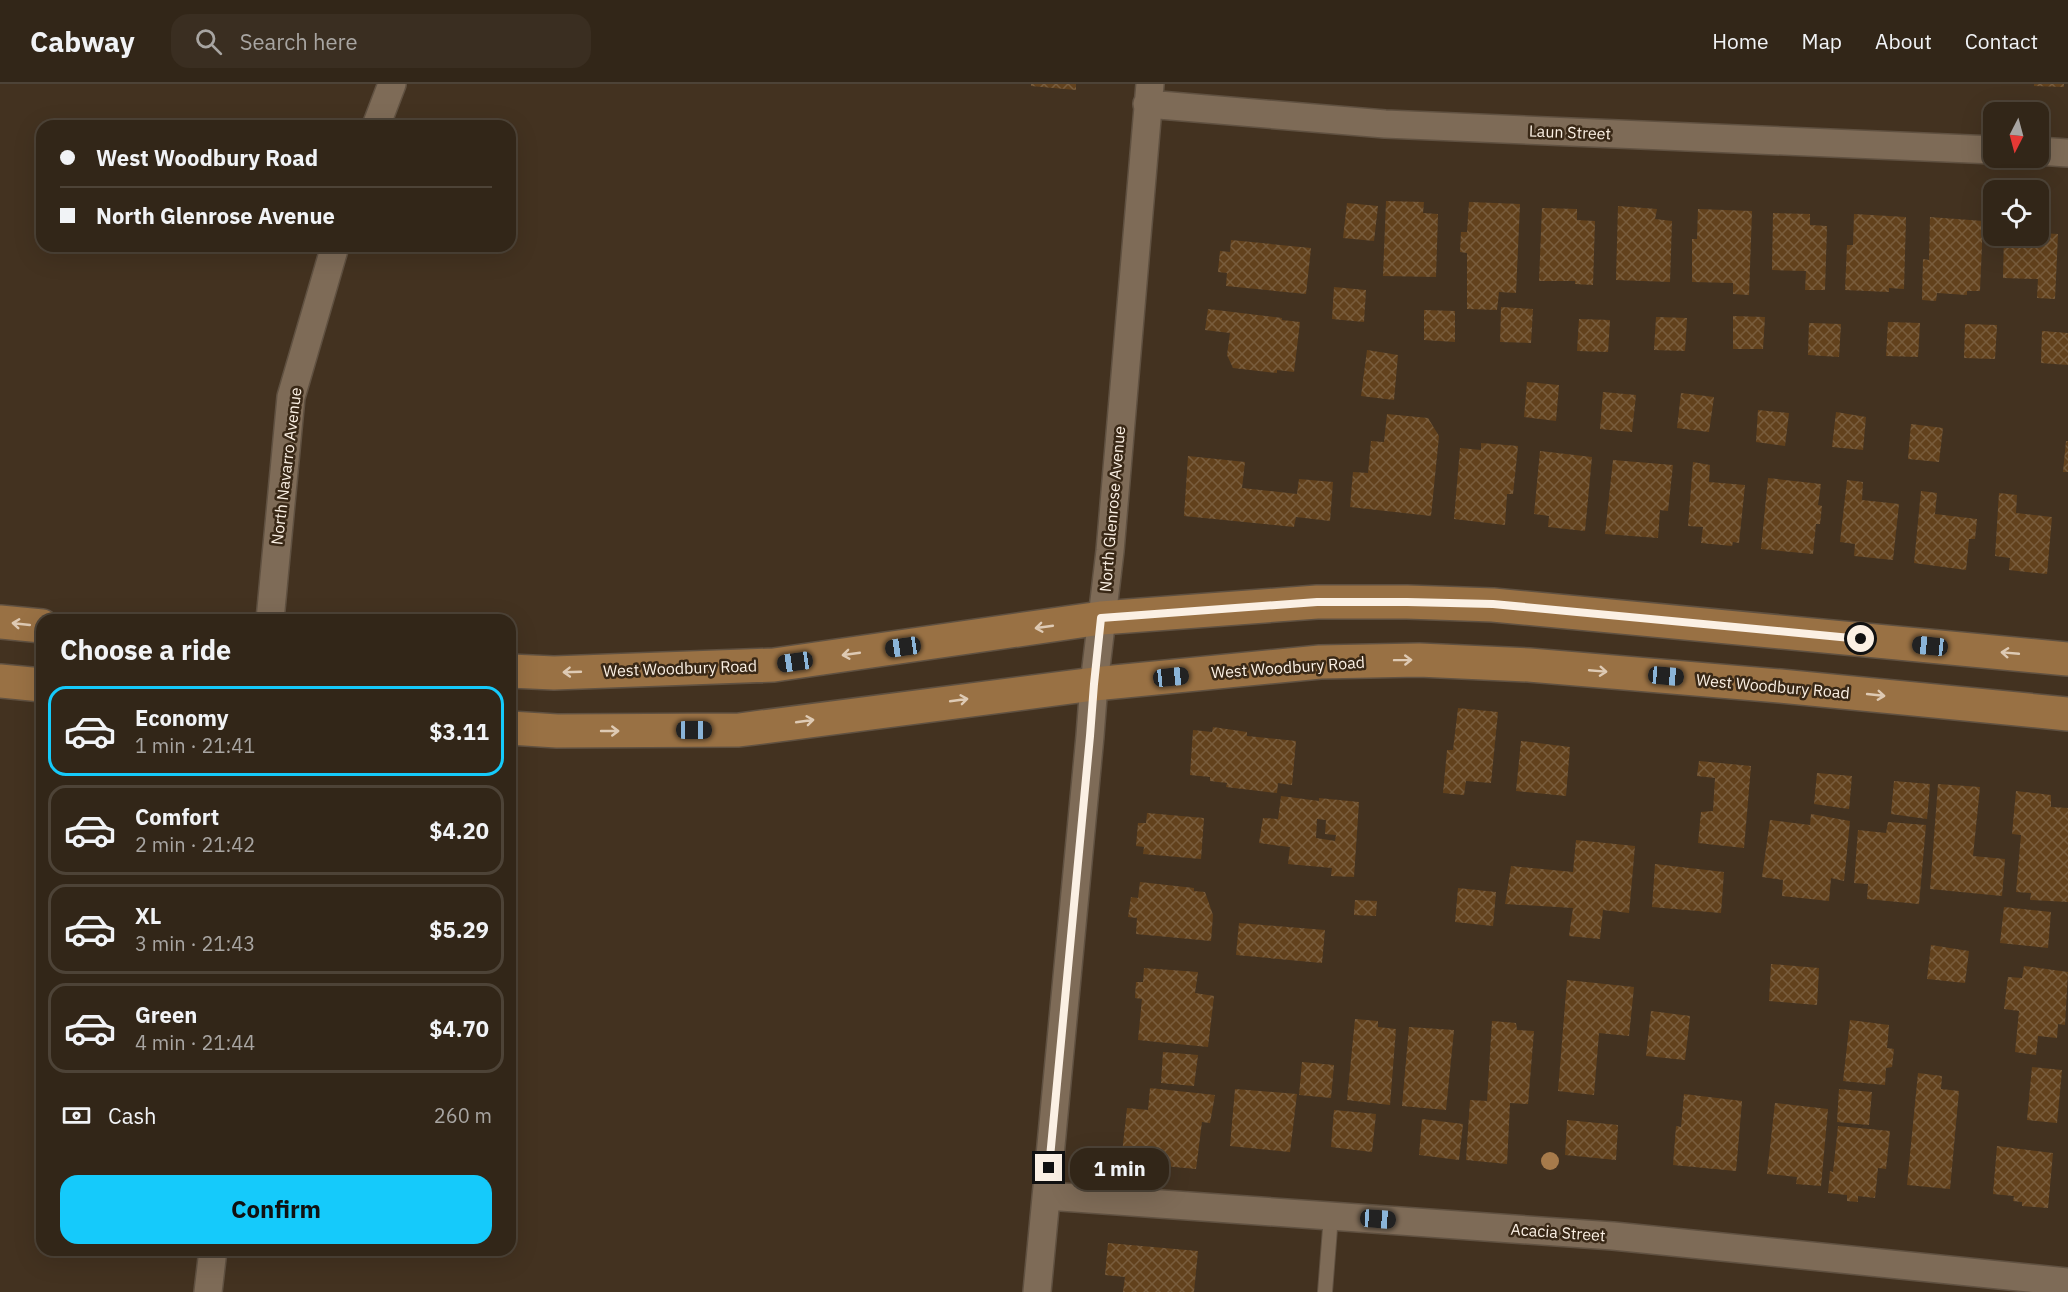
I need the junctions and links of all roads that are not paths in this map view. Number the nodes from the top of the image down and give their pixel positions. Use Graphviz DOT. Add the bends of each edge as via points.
graph roads {
  1 [pos="392,84"];
  2 [pos="1149,94"];
  3 [pos="378,120"];
  4 [pos="1983,150"];
  5 [pos="2049,152"];
  6 [pos="2068,153"];
  7 [pos="333,252"];
  8 [pos="271,614"];
  9 [pos="1101,618"];
  10 [pos="0,622"];
  11 [pos="36,625"];
  12 [pos="2068,658"];
  13 [pos="516,671"];
  14 [pos="0,681"];
  15 [pos="1094,684"];
  16 [pos="36,685"];
  17 [pos="2068,714"];
  18 [pos="516,728"];
  19 [pos="1047,1196"];
  20 [pos="1331,1216"];
  21 [pos="212,1256"];
  22 [pos="2068,1282"];
  23 [pos="208,1292"];
  24 [pos="1037,1292"];
  25 [pos="1325,1292"];
  1 -- 3 [label="street"];
  2 -- 4 [label="street, Laun Street" via="1385,124"];
  2 -- 9 [label="street, North Glenrose Avenue"];
  5 -- 6 [label="street"];
  7 -- 8 [label="street, North Navarro Avenue" via="291,397"];
  12 -- 9 [label="main road, West Woodbury Road, one-way" via="1493,604 1317,602"];
  9 -- 13 [label="main road, West Woodbury Road, one-way" via="774,665"];
  9 -- 15 [label="street, North Glenrose Avenue"];
  11 -- 10 [label="main road, one-way"];
  14 -- 16 [label="main road"];
  15 -- 17 [label="main road, West Woodbury Road, one-way" via="1320,662 1419,660 1529,665"];
  18 -- 15 [label="main road, West Woodbury Road, one-way" via="739,730"];
  15 -- 19 [label="street, North Glenrose Avenue"];
  19 -- 20 [label="street, Acacia Street"];
  19 -- 24 [label="street, North Glenrose Avenue"];
  20 -- 22 [label="street, Acacia Street" via="1613,1236"];
  20 -- 25 [label="lane"];
  21 -- 23 [label="street"];
}
